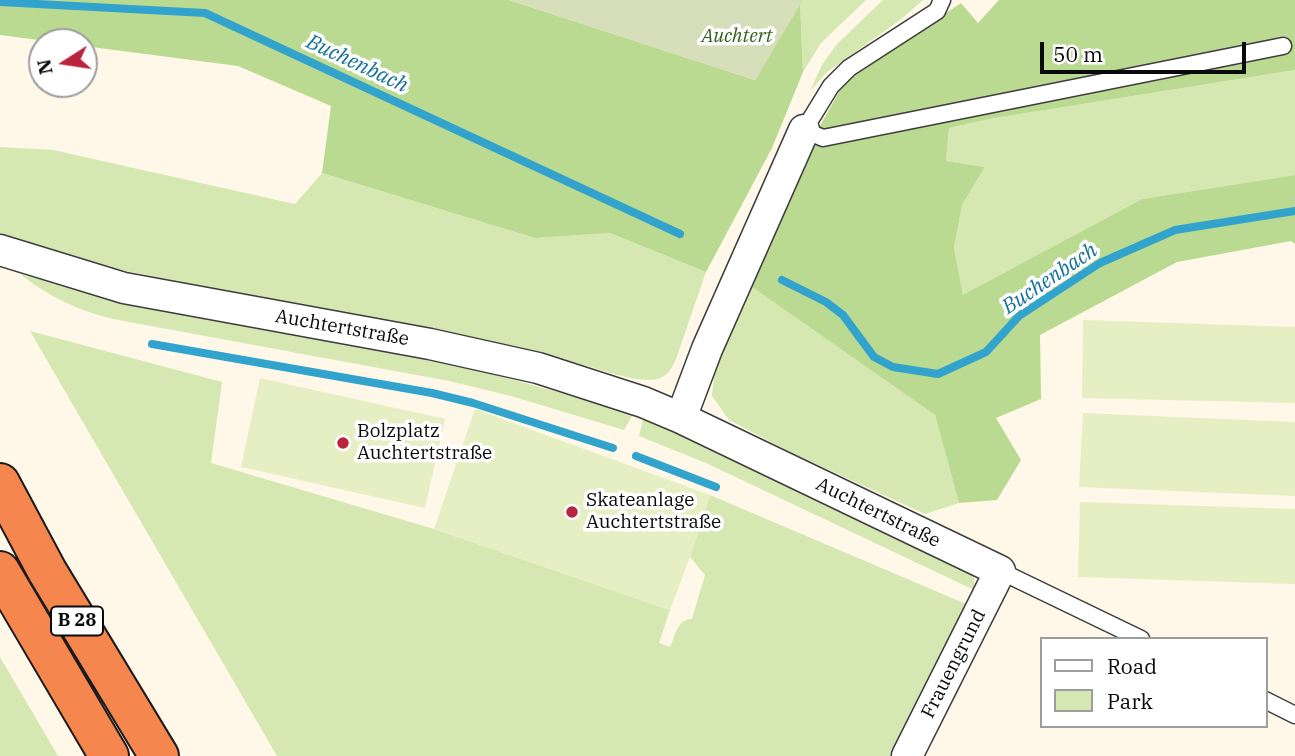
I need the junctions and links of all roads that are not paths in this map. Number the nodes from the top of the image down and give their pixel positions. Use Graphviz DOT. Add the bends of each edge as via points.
graph roads {
  1 [pos="942,0"];
  2 [pos="1283,46"];
  3 [pos="804,130"];
  4 [pos="0,250"];
  5 [pos="681,418"];
  6 [pos="0,483"];
  7 [pos="0,571"];
  8 [pos="1000,571"];
  9 [pos="1116,633"];
  10 [pos="1267,701"];
  11 [pos="1295,715"];
  12 [pos="109,756"];
  13 [pos="159,756"];
  14 [pos="907,756"];
  1 -- 3 [label="lane" via="937,10 849,68 831,86"];
  2 -- 3 [label="lane" via="823,138"];
  3 -- 5 [label="street"];
  4 -- 5 [label="street, Auchtertstraße" via="124,288 538,368"];
  5 -- 8 [label="street, Auchtertstraße"];
  6 -- 13 [label="highway, B 28" via="47,571"];
  7 -- 12 [label="highway, B 28"];
  8 -- 9 [label="lane"];
  8 -- 14 [label="street, Frauengrund"];
  10 -- 11 [label="lane"];
}
